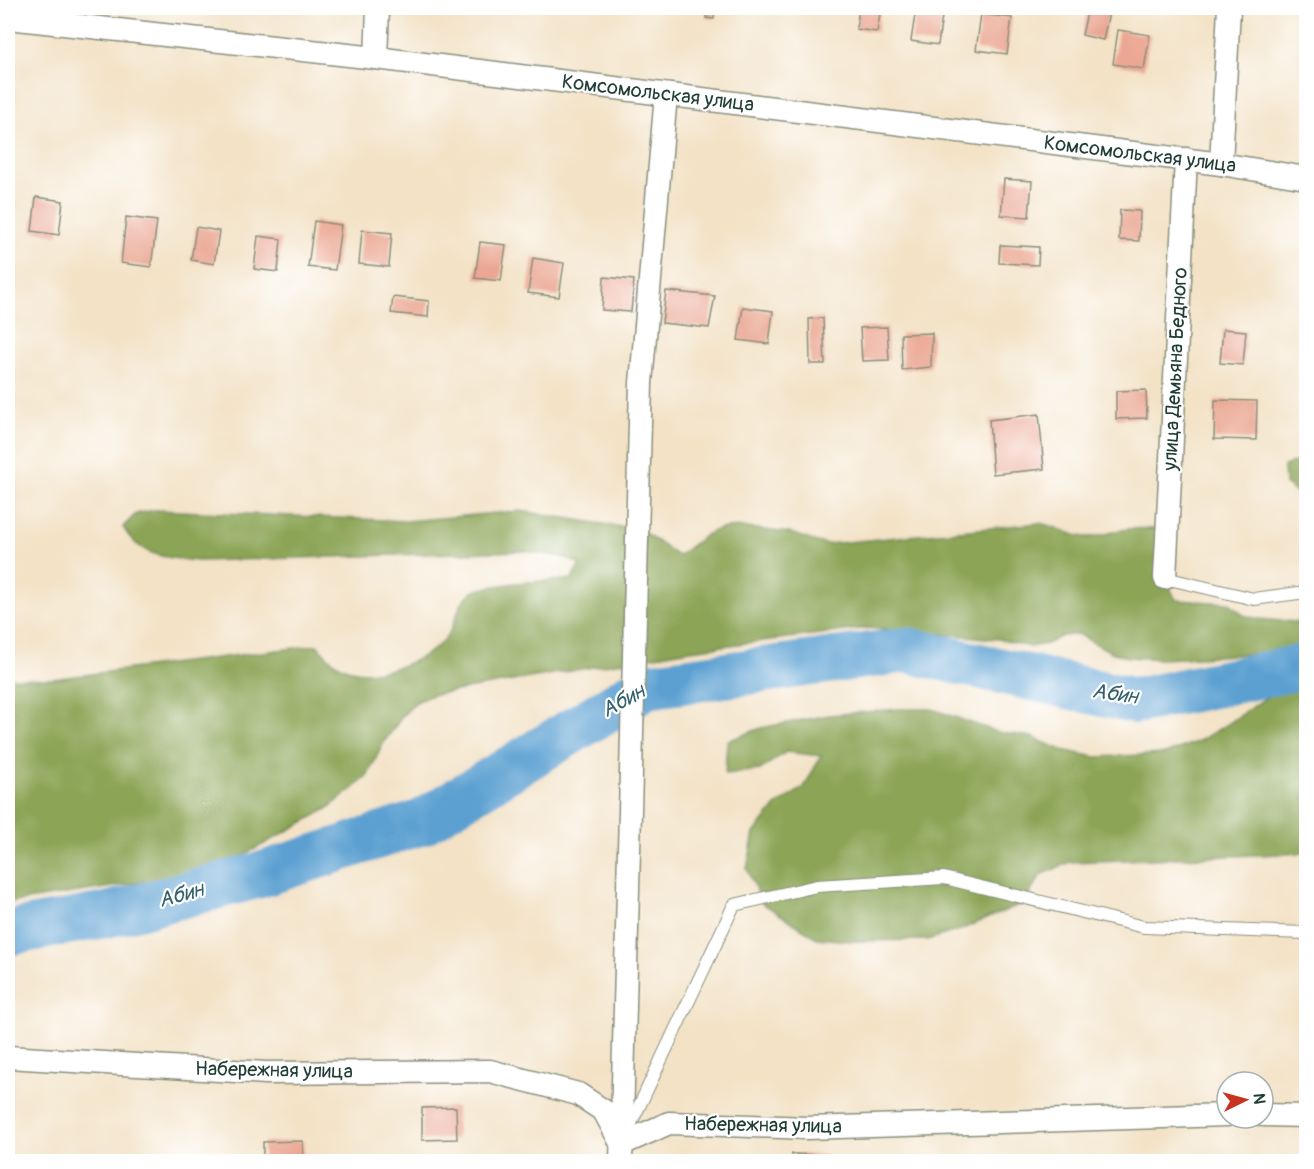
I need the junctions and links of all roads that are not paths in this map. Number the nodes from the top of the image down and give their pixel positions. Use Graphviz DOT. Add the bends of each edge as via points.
graph roads {
  1 [pos="378,8"];
  2 [pos="1229,8"];
  3 [pos="8,18"];
  4 [pos="376,58"];
  5 [pos="666,94"];
  6 [pos="1185,159"];
  7 [pos="1221,164"];
  8 [pos="1306,178"];
  9 [pos="1165,578"];
  10 [pos="1306,592"];
  11 [pos="1306,933"];
  12 [pos="8,1057"];
  13 [pos="1215,1115"];
  14 [pos="1275,1115"];
  15 [pos="1306,1116"];
  16 [pos="622,1153"];
  1 -- 4 [label="street"];
  2 -- 7 [label="street"];
  3 -- 4 [label="street, Комсомольская улица"];
  4 -- 5 [label="street, Комсомольская улица"];
  5 -- 6 [label="street, Комсомольская улица"];
  5 -- 16 [label="street" via="641,383"];
  6 -- 7 [label="street, Комсомольская улица"];
  6 -- 9 [label="street, улица Демьяна Бедного"];
  7 -- 8 [label="street, Комсомольская улица"];
  9 -- 10 [label="lane" via="1254,599"];
  11 -- 16 [label="lane" via="1144,927 944,878 817,886 734,905"];
  12 -- 16 [label="street, Набережная улица" via="266,1073 490,1071 578,1094 604,1111"];
  13 -- 16 [label="street, Набережная улица" via="807,1128 669,1123"];
  14 -- 15 [label="street"];
}
